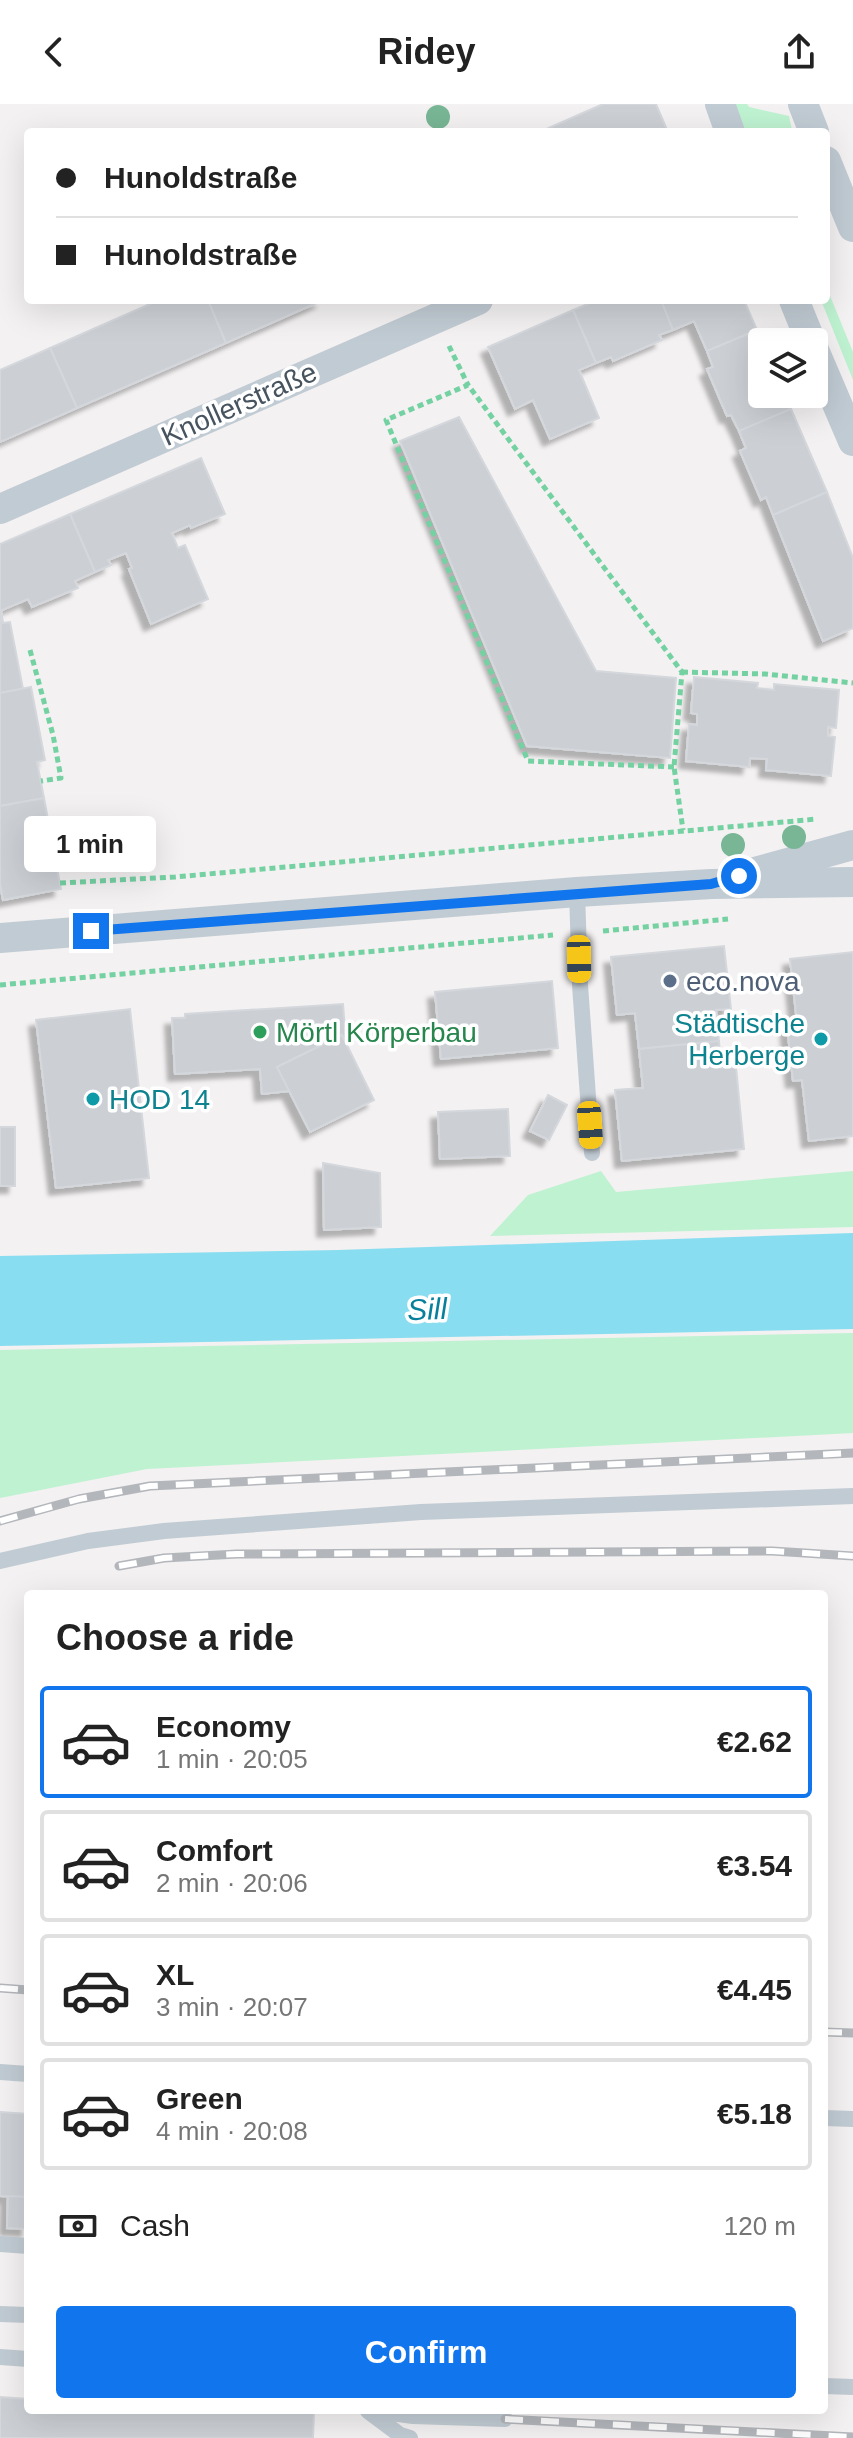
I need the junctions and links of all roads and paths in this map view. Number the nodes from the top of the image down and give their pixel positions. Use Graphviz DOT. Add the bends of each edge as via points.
graph roads {
  1 [pos="720,104"];
  2 [pos="803,104"];
  3 [pos="729,128"];
  4 [pos="812,128"];
  5 [pos="830,171"];
  6 [pos="853,227"];
  7 [pos="469,304"];
  8 [pos="796,304"];
  9 [pos="435,319"];
  10 [pos="805,328"];
  11 [pos="828,383"];
  12 [pos="468,385"];
  13 [pos="853,441"];
  14 [pos="0,509"];
  15 [pos="30,650"];
  16 [pos="682,672"];
  17 [pos="853,683"];
  18 [pos="674,767"];
  19 [pos="41,781"];
  20 [pos="829,818"];
  21 [pos="683,830"];
  22 [pos="853,845"];
  23 [pos="853,882"];
  24 [pos="60,883"];
  25 [pos="711,884"];
  26 [pos="577,892"];
  27 [pos="733,919"];
  28 [pos="579,933"];
  29 [pos="0,938"];
  30 [pos="0,985"];
  31 [pos="592,1153"];
  32 [pos="853,1496"];
  33 [pos="0,1561"];
  34 [pos="0,2072"];
  35 [pos="24,2074"];
  36 [pos="828,2118"];
  37 [pos="853,2119"];
  38 [pos="0,2244"];
  39 [pos="24,2246"];
  40 [pos="0,2314"];
  41 [pos="24,2315"];
  42 [pos="0,2357"];
  43 [pos="24,2359"];
  44 [pos="828,2386"];
  45 [pos="853,2387"];
  46 [pos="373,2414"];
  47 [pos="398,2414"];
  48 [pos="505,2419"];
  49 [pos="410,2438"];
  1 -- 3 [label="street"];
  2 -- 4 [label="street"];
  5 -- 6 [label="street"];
  7 -- 9 [label="street, Knollerstraße"];
  8 -- 10 [label="street"];
  9 -- 12 [label="path"];
  9 -- 14 [label="street, Knollerstraße"];
  11 -- 13 [label="street"];
  12 -- 16 [label="path"];
  12 -- 18 [label="path" via="386,420 528,761"];
  15 -- 19 [label="path" via="61,778"];
  16 -- 17 [label="path"];
  16 -- 18 [label="path"];
  18 -- 21 [label="path"];
  20 -- 21 [label="path"];
  21 -- 24 [label="path"];
  22 -- 25 [label="street"];
  23 -- 25 [label="street"];
  25 -- 26 [label="street"];
  26 -- 28 [label="lane"];
  26 -- 29 [label="street"];
  27 -- 28 [label="path"];
  28 -- 30 [label="path"];
  28 -- 31 [label="lane"];
  32 -- 33 [label="lane" via="421,1512 164,1531"];
  34 -- 35 [label="lane"];
  36 -- 37 [label="lane"];
  38 -- 39 [label="lane"];
  40 -- 41 [label="lane"];
  42 -- 43 [label="lane"];
  44 -- 45 [label="lane"];
  46 -- 49 [label="lane"];
  47 -- 48 [label="lane"];
}
